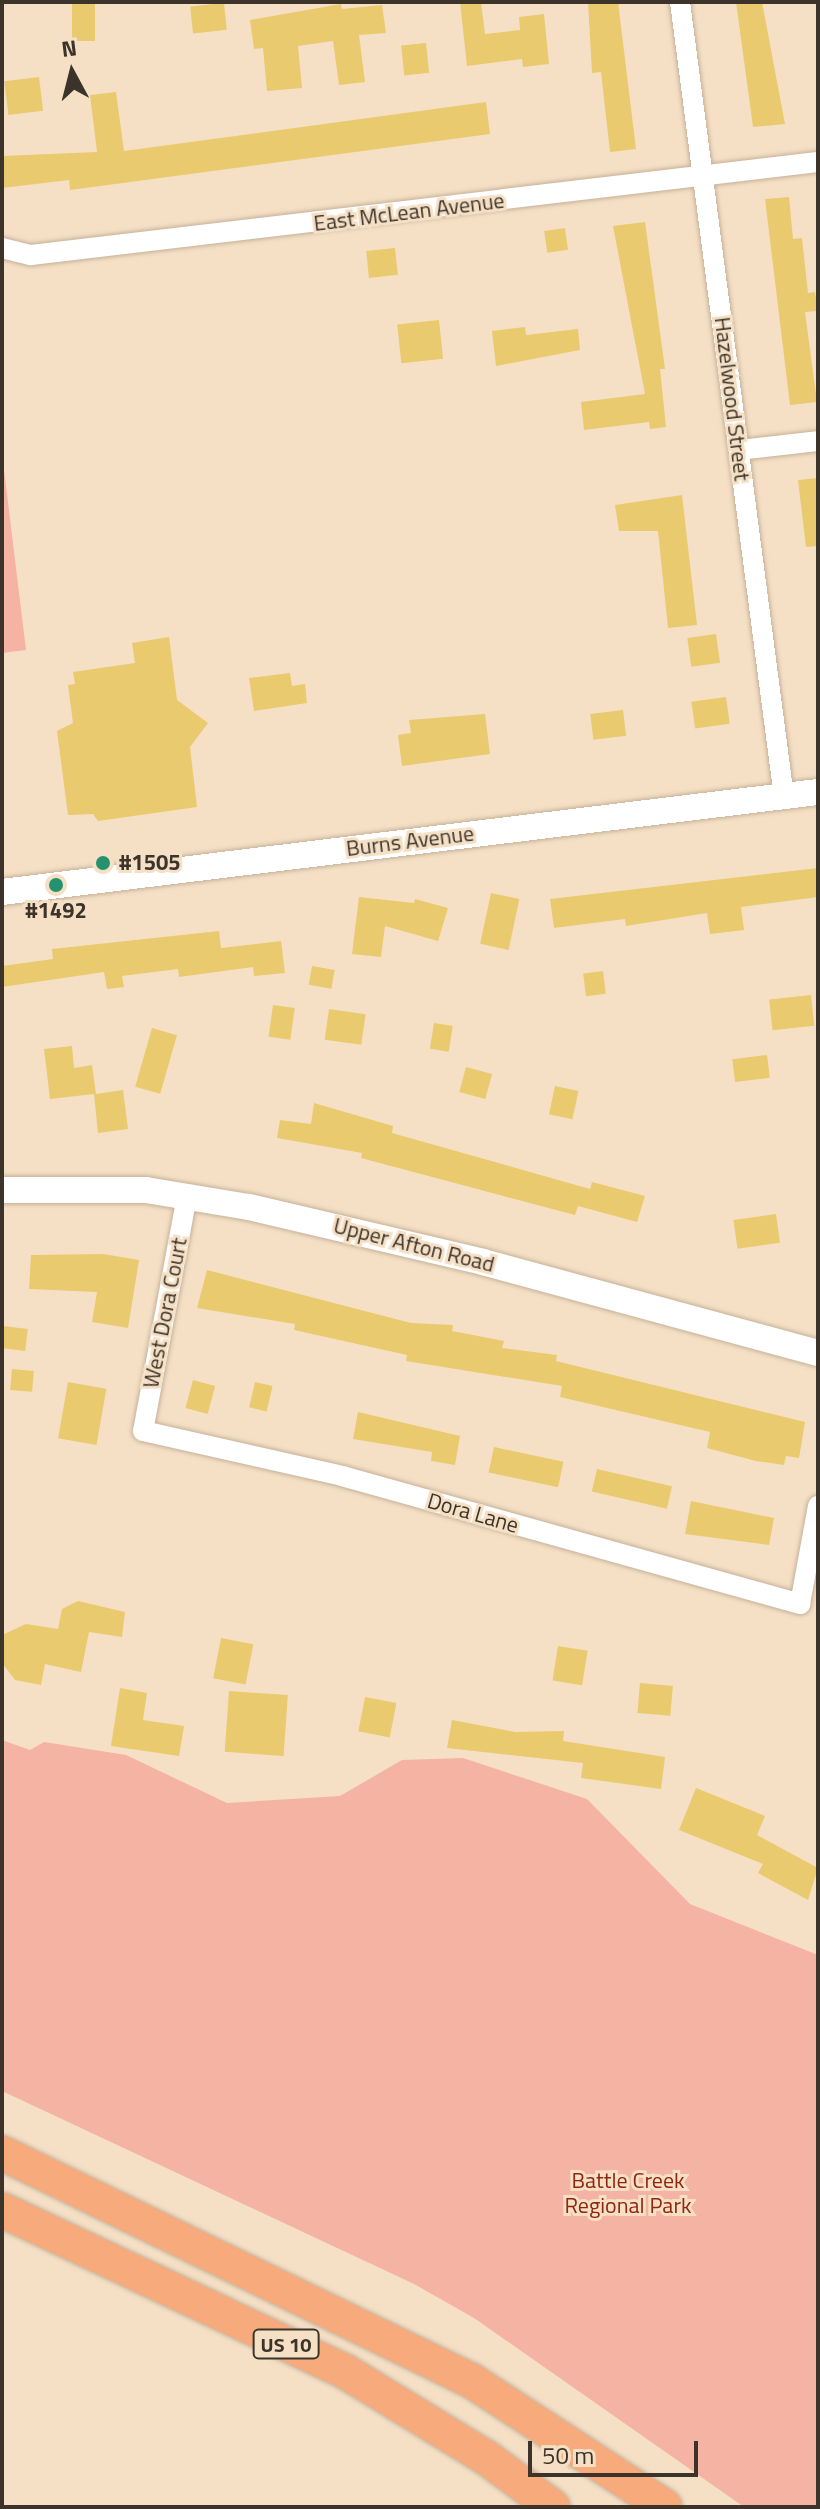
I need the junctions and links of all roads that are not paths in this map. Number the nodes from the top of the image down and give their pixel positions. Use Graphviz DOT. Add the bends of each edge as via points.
graph roads {
  1 [pos="680,2"];
  2 [pos="818,162"];
  3 [pos="703,177"];
  4 [pos="2,248"];
  5 [pos="818,441"];
  6 [pos="739,450"];
  7 [pos="818,792"];
  8 [pos="784,797"];
  9 [pos="2,892"];
  10 [pos="2,1190"];
  11 [pos="187,1196"];
  12 [pos="818,1353"];
  13 [pos="143,1431"];
  14 [pos="818,1506"];
  15 [pos="2,2153"];
  16 [pos="2,2210"];
  17 [pos="553,2507"];
  18 [pos="665,2507"];
  1 -- 3 [label="street, Hazelwood Street"];
  2 -- 3 [label="street, East McLean Avenue"];
  3 -- 4 [label="street, East McLean Avenue" via="31,255"];
  3 -- 6 [label="street, Hazelwood Street"];
  5 -- 6 [label="street"];
  6 -- 8 [label="street, Hazelwood Street"];
  7 -- 8 [label="street, Burns Avenue"];
  8 -- 9 [label="street, Burns Avenue"];
  10 -- 11 [label="street, Upper Afton Road"];
  11 -- 12 [label="street, Upper Afton Road" via="483,1262"];
  11 -- 13 [label="street, West Dora Court"];
  13 -- 14 [label="street, Dora Lane" via="342,1476 800,1604"];
  15 -- 18 [label="highway, US 10" via="472,2381"];
  16 -- 17 [label="highway, US 10" via="346,2372 429,2420"];
}
